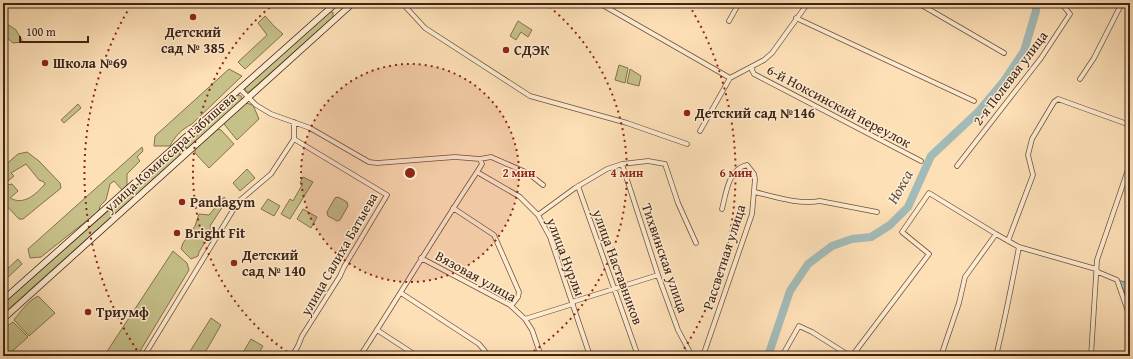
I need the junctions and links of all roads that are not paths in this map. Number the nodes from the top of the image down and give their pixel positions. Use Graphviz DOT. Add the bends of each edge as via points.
graph roads {
  1 [pos="353,3"];
  2 [pos="402,3"];
  3 [pos="599,3"];
  4 [pos="739,3"];
  5 [pos="808,3"];
  6 [pos="918,3"];
  7 [pos="1062,3"];
  8 [pos="1122,3"];
  9 [pos="334,5"];
  10 [pos="340,15"];
  11 [pos="796,18"];
  12 [pos="729,21"];
  13 [pos="1004,53"];
  14 [pos="753,66"];
  15 [pos="730,78"];
  16 [pos="1080,79"];
  17 [pos="240,89"];
  18 [pos="248,98"];
  19 [pos="974,101"];
  20 [pos="294,122"];
  21 [pos="1130,125"];
  22 [pos="700,131"];
  23 [pos="294,139"];
  24 [pos="178,144"];
  25 [pos="687,144"];
  26 [pos="186,153"];
  27 [pos="480,159"];
  28 [pos="921,161"];
  29 [pos="622,164"];
  30 [pos="1130,164"];
  31 [pos="957,166"];
  32 [pos="477,172"];
  33 [pos="543,185"];
  34 [pos="578,186"];
  35 [pos="755,192"];
  36 [pos="453,208"];
  37 [pos="722,209"];
  38 [pos="877,212"];
  39 [pos="538,215"];
  40 [pos="996,234"];
  41 [pos="1008,242"];
  42 [pos="696,243"];
  43 [pos="1020,247"];
  44 [pos="421,258"];
  45 [pos="1096,269"];
  46 [pos="658,275"];
  47 [pos="614,288"];
  48 [pos="401,293"];
  49 [pos="3,300"];
  50 [pos="572,303"];
  51 [pos="511,306"];
  52 [pos="1130,317"];
  53 [pos="3,319"];
  54 [pos="525,319"];
  55 [pos="377,330"];
  56 [pos="704,353"];
  57 [pos="144,356"];
  58 [pos="292,356"];
  59 [pos="360,356"];
  60 [pos="417,356"];
  61 [pos="489,356"];
  62 [pos="541,356"];
  63 [pos="590,356"];
  64 [pos="638,356"];
  65 [pos="692,356"];
  66 [pos="696,356"];
  67 [pos="709,356"];
  68 [pos="782,356"];
  69 [pos="851,356"];
  70 [pos="941,356"];
  71 [pos="996,356"];
  72 [pos="1091,356"];
  1 -- 10 [label="street, улица Комиссара Габишева"];
  2 -- 25 [label="street" via="425,28 530,96 628,123"];
  3 -- 15 [label="street"];
  4 -- 12 [label="street"];
  5 -- 11 [label="street"];
  6 -- 13 [label="street"];
  7 -- 31 [label="street, 2-я Полевая улица" via="1070,14 1041,58"];
  8 -- 16 [label="street" via="1094,58"];
  9 -- 10 [label="street"];
  9 -- 17 [label="street, улица Комиссара Габишева"];
  10 -- 18 [label="street, улица Комиссара Габишева"];
  11 -- 14 [label="street" via="772,53"];
  11 -- 19 [label="street"];
  14 -- 15 [label="street"];
  14 -- 28 [label="street, 6-й Ноксинский переулок" via="754,74"];
  15 -- 22 [label="street"];
  17 -- 18 [label="street"];
  17 -- 24 [label="street, улица Комиссара Габишева"];
  18 -- 20 [label="street" via="271,114"];
  18 -- 26 [label="street, улица Комиссара Габишева"];
  20 -- 23 [label="street"];
  20 -- 27 [label="street" via="310,128 373,164 455,157"];
  21 -- 41 [label="street" via="1058,99 1054,102 1032,139 1028,155 1032,175"];
  23 -- 57 [label="street" via="272,174 238,202"];
  23 -- 58 [label="street, улица Салиха Батыева" via="387,195"];
  24 -- 26 [label="street"];
  24 -- 49 [label="street, улица Комиссара Габишева"];
  26 -- 53 [label="street, улица Комиссара Габишева"];
  27 -- 32 [label="street" via="482,164"];
  27 -- 33 [label="street" via="491,157 510,164 528,173"];
  29 -- 34 [label="street" via="606,169"];
  29 -- 42 [label="street" via="648,161 665,164 678,203"];
  29 -- 46 [label="street, Тихвинская улица"];
  30 -- 45 [label="street"];
  32 -- 36 [label="street"];
  32 -- 39 [label="street, улица Нурлы" via="520,197"];
  34 -- 39 [label="street"];
  34 -- 47 [label="street, улица Наставников"];
  35 -- 37 [label="street, Рассветная улица" via="754,174 747,165 743,166 730,178"];
  35 -- 38 [label="street"];
  35 -- 56 [label="street, Рассветная улица" via="752,214"];
  36 -- 44 [label="street"];
  36 -- 51 [label="street" via="494,234 519,292"];
  39 -- 50 [label="street, улица Нурлы" via="550,237"];
  40 -- 41 [label="street"];
  40 -- 69 [label="street" via="929,193 902,232 929,254"];
  40 -- 70 [label="street" via="965,277"];
  41 -- 43 [label="street"];
  43 -- 45 [label="street"];
  43 -- 71 [label="street"];
  44 -- 48 [label="street"];
  44 -- 51 [label="street, Вязовая улица"];
  45 -- 52 [label="street" via="1117,280"];
  45 -- 72 [label="street"];
  46 -- 47 [label="street"];
  46 -- 65 [label="street, Тихвинская улица" via="678,330"];
  47 -- 50 [label="street"];
  47 -- 64 [label="street, улица Наставников"];
  48 -- 55 [label="street"];
  48 -- 61 [label="street" via="479,344"];
  50 -- 54 [label="street"];
  50 -- 63 [label="street, улица Нурлы"];
  51 -- 54 [label="street, Вязовая улица"];
  54 -- 62 [label="street, Вязовая улица" via="532,330"];
  55 -- 59 [label="street"];
  55 -- 60 [label="street"];
  56 -- 66 [label="street"];
  56 -- 67 [label="street"];
  68 -- 69 [label="street" via="799,326"];
}
